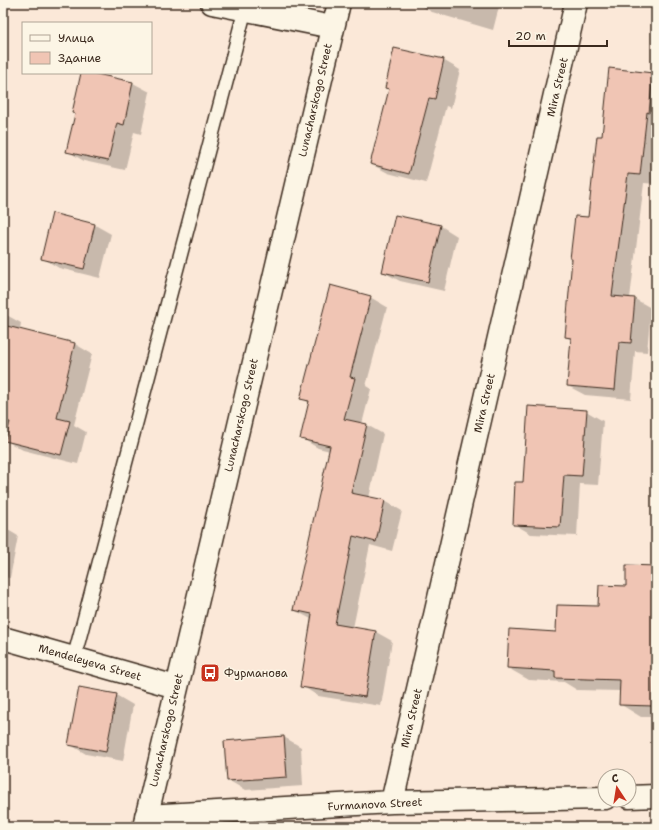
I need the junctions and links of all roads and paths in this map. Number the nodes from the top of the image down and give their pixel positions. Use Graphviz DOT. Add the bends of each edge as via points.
graph roads {
  1 [pos="212,3"];
  2 [pos="339,3"];
  3 [pos="576,3"];
  4 [pos="245,10"];
  5 [pos="332,27"];
  6 [pos="3,638"];
  7 [pos="74,658"];
  8 [pos="176,687"];
  9 [pos="656,796"];
  10 [pos="637,797"];
  11 [pos="597,798"];
  12 [pos="392,802"];
  13 [pos="145,822"];
  1 -- 4 [label="street"];
  2 -- 5 [label="street, Lunacharskogo Street"];
  3 -- 12 [label="street, Mira Street"];
  4 -- 5 [label="street"];
  4 -- 7 [label="lane"];
  5 -- 8 [label="street, Lunacharskogo Street"];
  6 -- 7 [label="street, Mendeleyeva Street"];
  7 -- 8 [label="street, Mendeleyeva Street"];
  8 -- 13 [label="street, Lunacharskogo Street"];
  9 -- 10 [label="street"];
  11 -- 12 [label="street, Furmanova Street"];
  12 -- 13 [label="street, Furmanova Street"];
}
